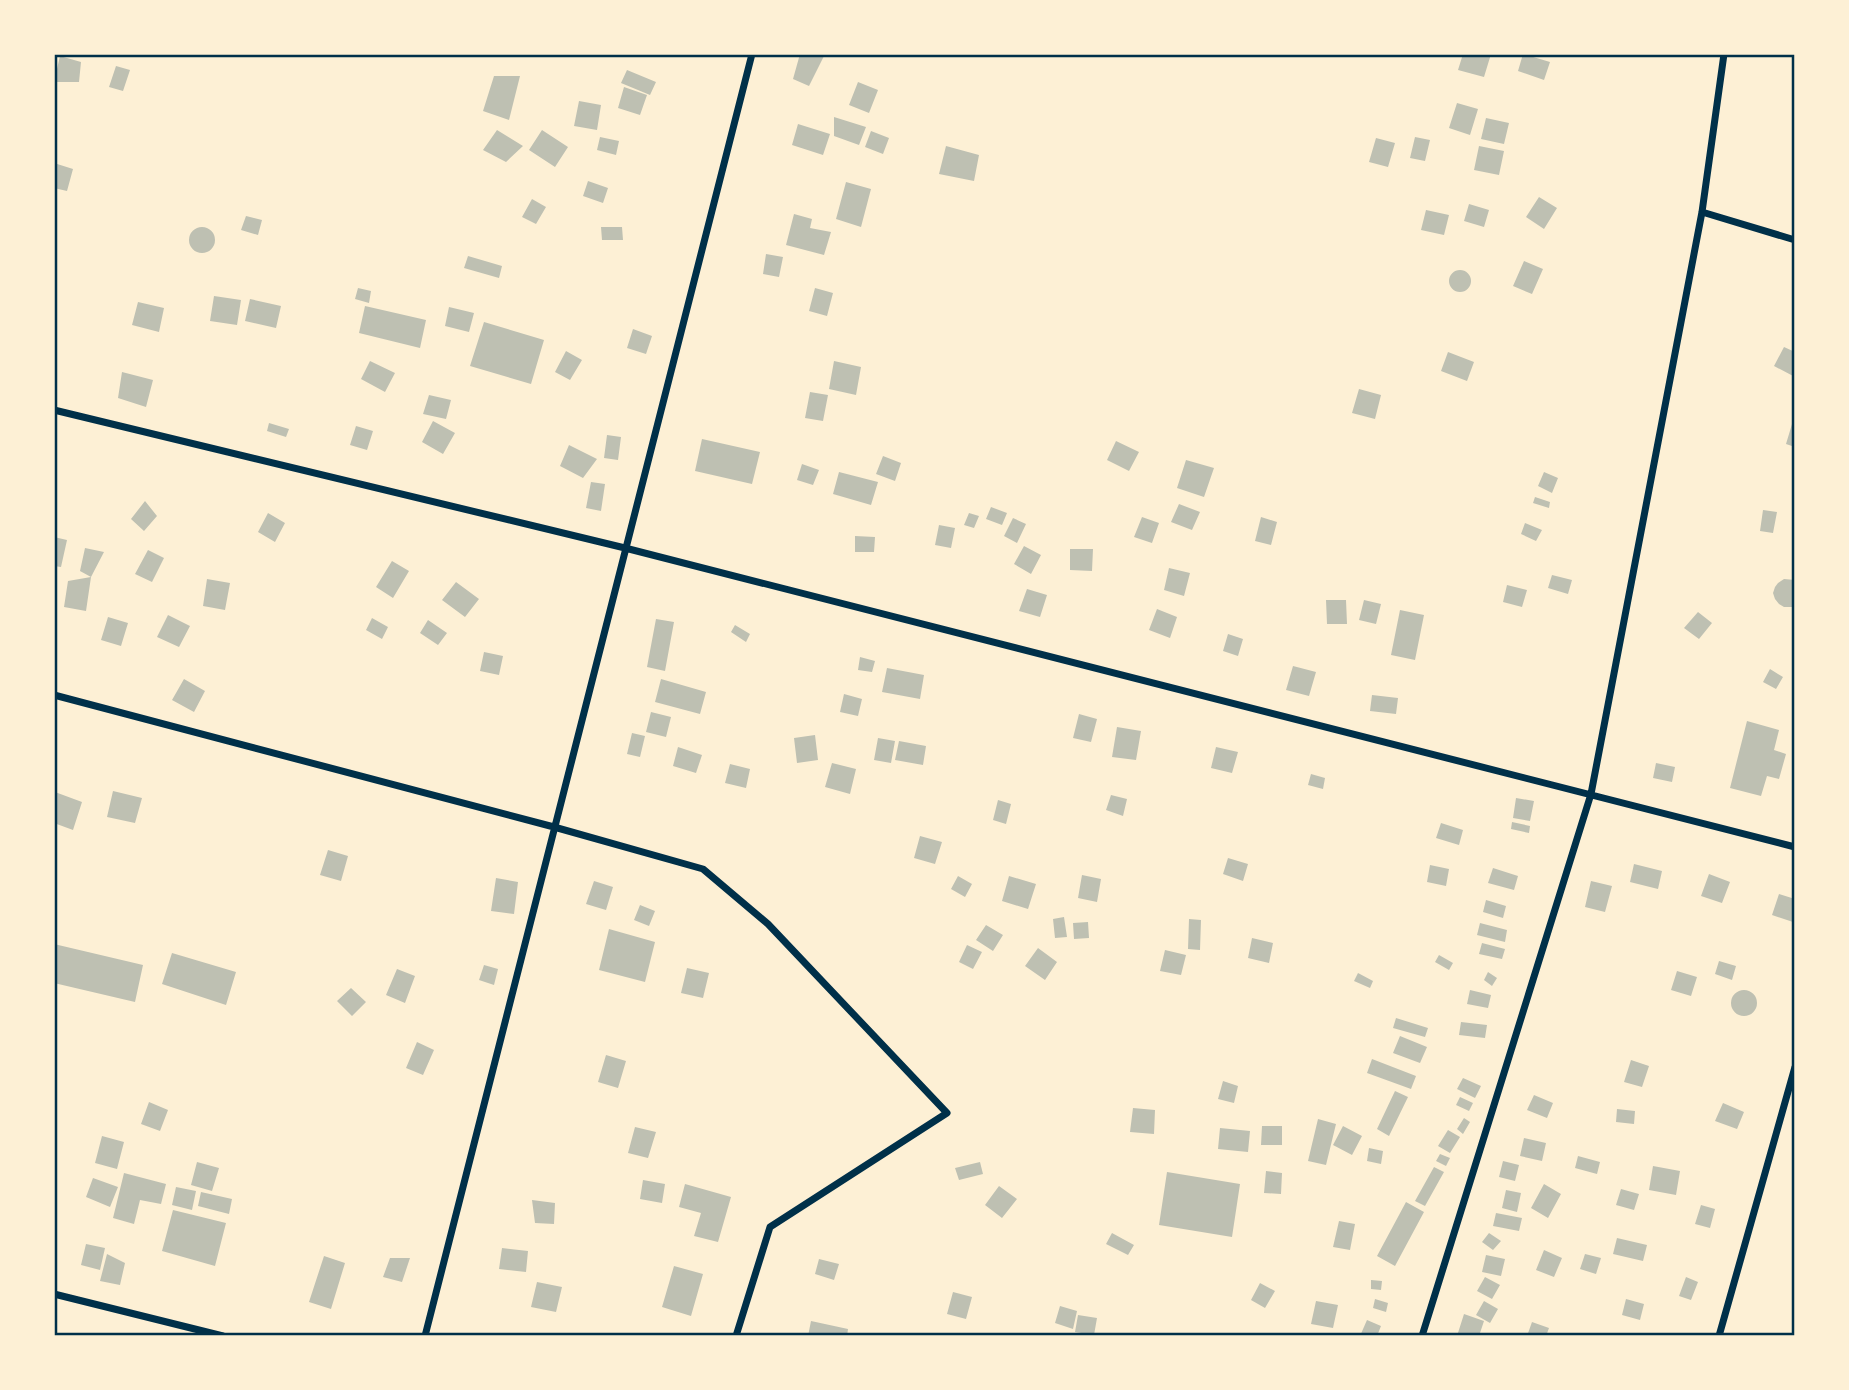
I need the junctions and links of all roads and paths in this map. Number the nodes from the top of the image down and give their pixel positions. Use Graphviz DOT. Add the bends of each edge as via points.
graph roads {
  1 [pos="752,54"];
  2 [pos="1724,54"];
  3 [pos="1702,212"];
  4 [pos="1795,240"];
  5 [pos="54,410"];
  6 [pos="625,548"];
  7 [pos="54,695"];
  8 [pos="1591,794"];
  9 [pos="554,827"];
  10 [pos="1795,846"];
  11 [pos="1795,1067"];
  12 [pos="54,1294"];
  13 [pos="223,1336"];
  14 [pos="425,1336"];
  15 [pos="736,1336"];
  16 [pos="1422,1336"];
  17 [pos="1719,1336"];
  1 -- 6 [label="street"];
  2 -- 3 [label="street"];
  3 -- 4 [label="street"];
  3 -- 8 [label="street"];
  5 -- 6 [label="street"];
  6 -- 8 [label="street"];
  6 -- 9 [label="street"];
  7 -- 9 [label="street"];
  8 -- 10 [label="street"];
  8 -- 16 [label="street"];
  9 -- 14 [label="street"];
  9 -- 15 [label="street" via="703,869 768,924 947,1113 770,1227"];
  11 -- 17 [label="street"];
  12 -- 13 [label="street"];
}
